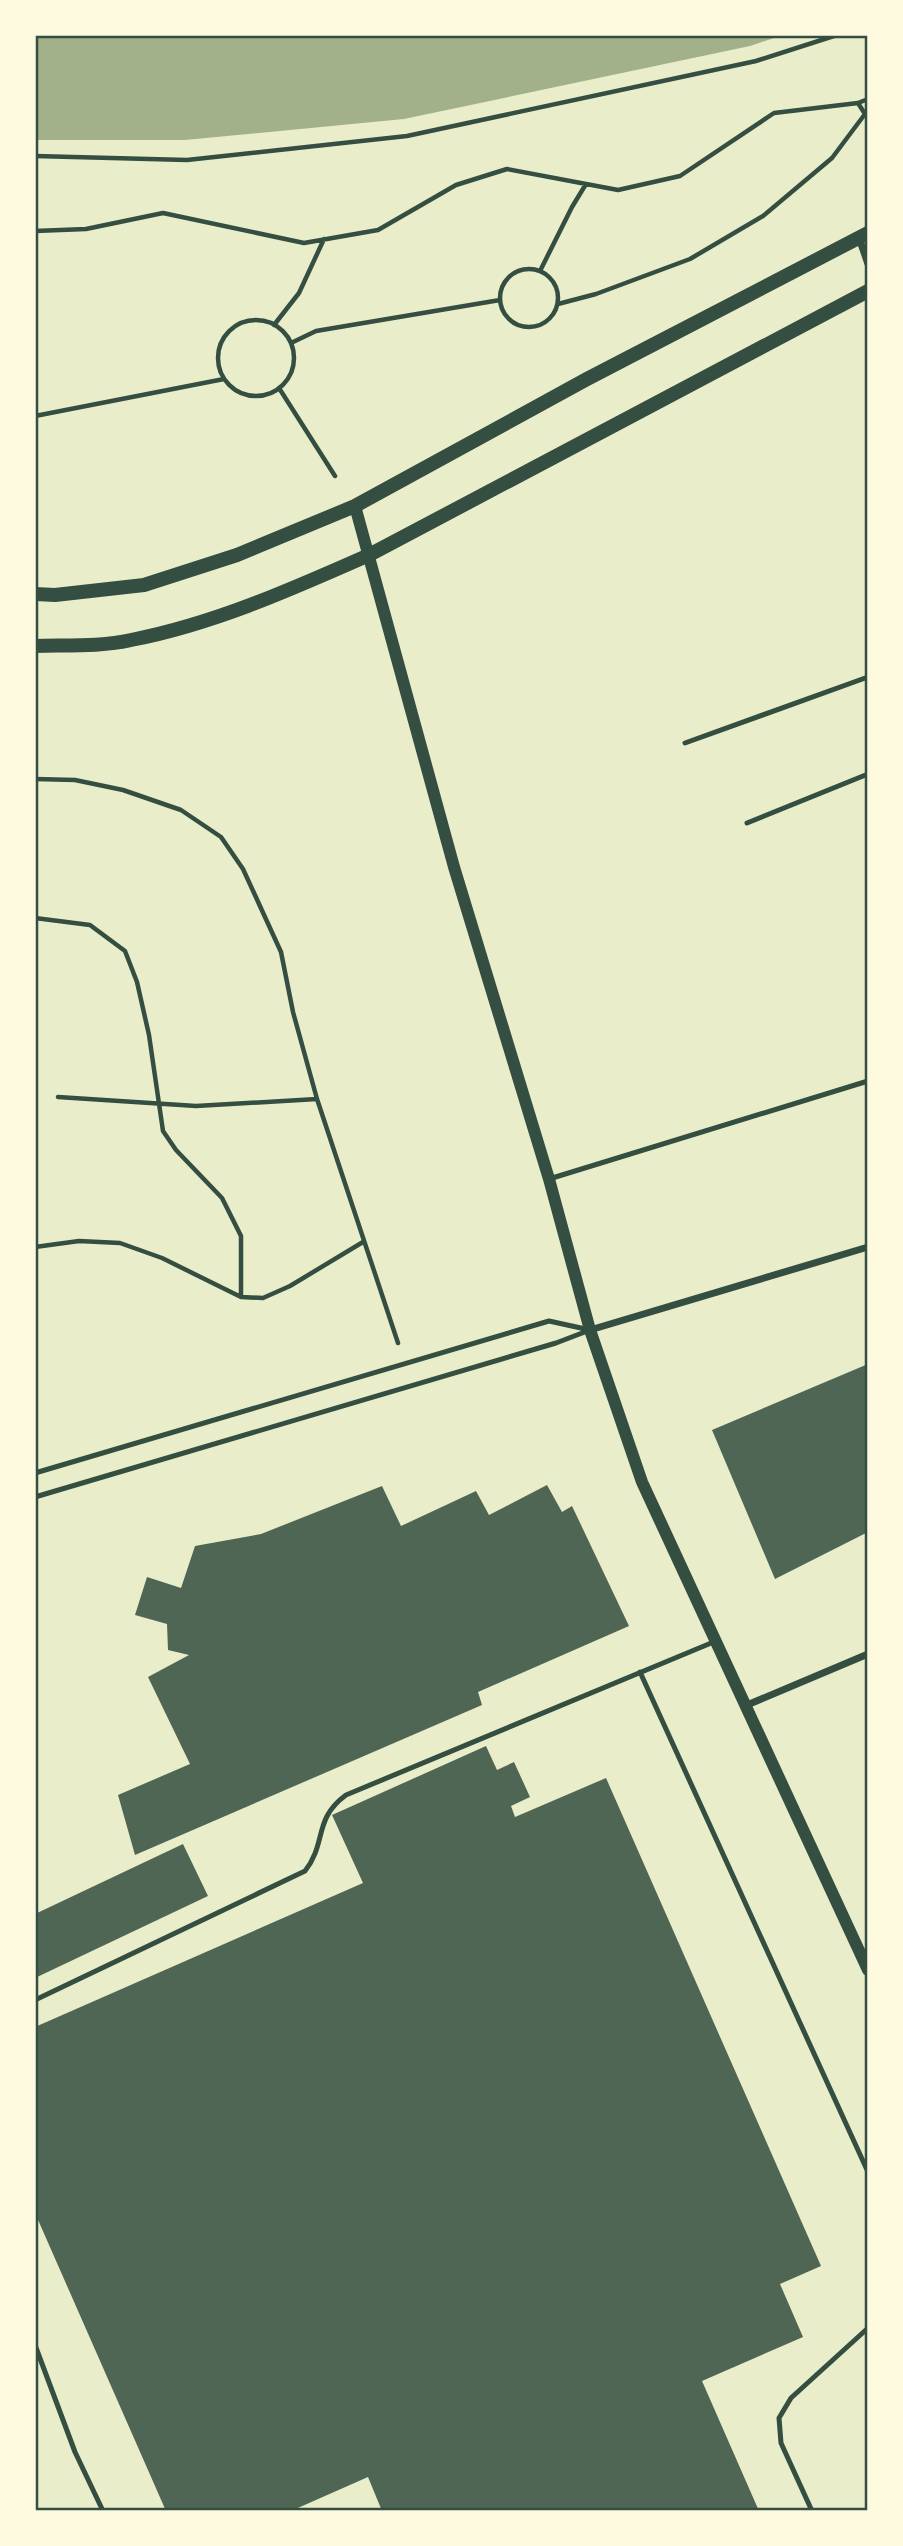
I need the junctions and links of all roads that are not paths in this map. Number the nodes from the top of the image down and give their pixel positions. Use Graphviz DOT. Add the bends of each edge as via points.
graph roads {
  1 [pos="863,235"];
  2 [pos="868,264"];
  3 [pos="868,291"];
  4 [pos="355,506"];
  5 [pos="369,555"];
  6 [pos="35,594"];
  7 [pos="35,646"];
  8 [pos="868,677"];
  9 [pos="685,743"];
  10 [pos="868,774"];
  11 [pos="747,823"];
  12 [pos="868,1082"];
  13 [pos="549,1179"];
  14 [pos="868,1247"];
  15 [pos="590,1330"];
  16 [pos="35,1473"];
  17 [pos="35,1497"];
  18 [pos="716,1641"];
  19 [pos="868,1654"];
  20 [pos="640,1672"];
  21 [pos="747,1705"];
  22 [pos="868,1970"];
  23 [pos="35,2000"];
  24 [pos="868,2172"];
  25 [pos="868,2328"];
  26 [pos="35,2345"];
  27 [pos="103,2511"];
  28 [pos="812,2511"];
  1 -- 2 [label="street"];
  1 -- 4 [label="main road"];
  3 -- 5 [label="main road"];
  4 -- 5 [label="street"];
  4 -- 6 [label="main road" via="237,555 144,585"];
  5 -- 7 [label="main road" via="209,620 129,641"];
  5 -- 13 [label="street" via="454,867"];
  8 -- 9 [label="lane"];
  10 -- 11 [label="lane"];
  12 -- 13 [label="lane"];
  13 -- 15 [label="street"];
  14 -- 15 [label="street"];
  15 -- 16 [label="lane" via="549,1321"];
  15 -- 17 [label="lane"];
  15 -- 18 [label="street" via="642,1482"];
  18 -- 20 [label="lane"];
  18 -- 21 [label="street"];
  19 -- 21 [label="street"];
  20 -- 23 [label="lane" via="346,1795 327,1812 313,1861 305,1871"];
  20 -- 24 [label="lane"];
  21 -- 22 [label="street"];
  25 -- 28 [label="lane" via="791,2398 779,2418 781,2443"];
  26 -- 27 [label="lane" via="75,2452"];
}
